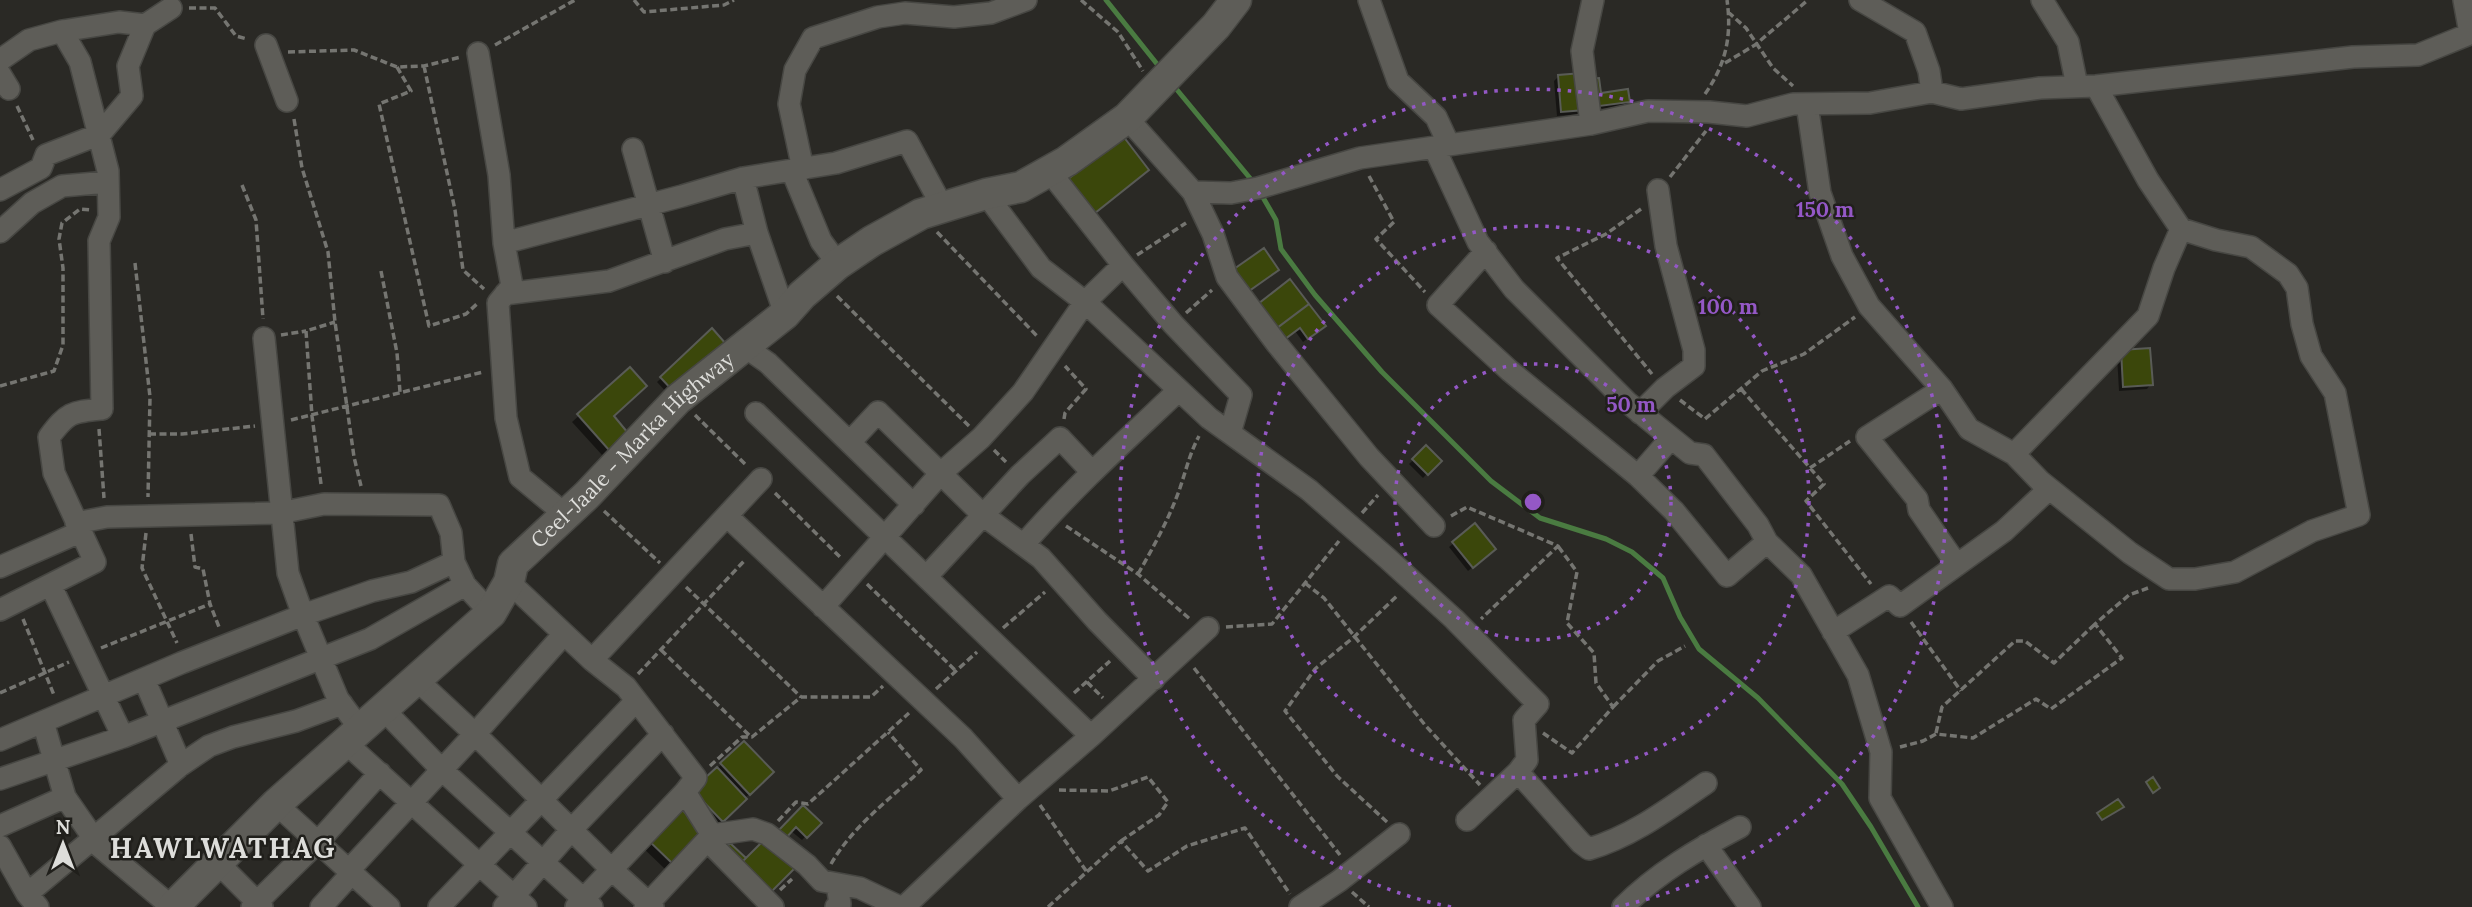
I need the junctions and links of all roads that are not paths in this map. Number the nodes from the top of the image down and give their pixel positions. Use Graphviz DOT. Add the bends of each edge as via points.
graph roads {
  1 [pos="1026,0"];
  2 [pos="1369,0"];
  3 [pos="1593,0"];
  4 [pos="2042,0"];
  5 [pos="2464,0"];
  6 [pos="1236,1"];
  7 [pos="1868,1"];
  8 [pos="171,8"];
  9 [pos="145,25"];
  10 [pos="62,31"];
  11 [pos="2471,33"];
  12 [pos="266,45"];
  13 [pos="478,53"];
  14 [pos="0,60"];
  15 [pos="2087,86"];
  16 [pos="1932,92"];
  17 [pos="286,101"];
  18 [pos="1800,104"];
  19 [pos="1127,118"];
  20 [pos="1591,124"];
  21 [pos="100,134"];
  22 [pos="1442,146"];
  23 [pos="633,149"];
  24 [pos="798,170"];
  25 [pos="1050,172"];
  26 [pos="743,178"];
  27 [pos="108,182"];
  28 [pos="0,190"];
  29 [pos="1658,190"];
  30 [pos="1193,192"];
  31 [pos="986,194"];
  32 [pos="650,204"];
  33 [pos="932,211"];
  34 [pos="2181,229"];
  35 [pos="0,232"];
  36 [pos="757,233"];
  37 [pos="504,243"];
  38 [pos="1486,251"];
  39 [pos="666,262"];
  40 [pos="1123,265"];
  41 [pos="829,272"];
  42 [pos="497,297"];
  43 [pos="1085,302"];
  44 [pos="785,314"];
  45 [pos="264,338"];
  46 [pos="745,347"];
  47 [pos="1942,389"];
  48 [pos="1179,390"];
  49 [pos="756,413"];
  50 [pos="1640,413"];
  51 [pos="1230,433"];
  52 [pos="1671,438"];
  53 [pos="850,442"];
  54 [pos="2014,454"];
  55 [pos="1092,472"];
  56 [pos="941,473"];
  57 [pos="1638,476"];
  58 [pos="761,479"];
  59 [pos="2049,489"];
  60 [pos="576,505"];
  61 [pos="914,505"];
  62 [pos="280,513"];
  63 [pos="983,515"];
  64 [pos="727,516"];
  65 [pos="1433,526"];
  66 [pos="78,528"];
  67 [pos="885,537"];
  68 [pos="1767,542"];
  69 [pos="1024,544"];
  70 [pos="454,562"];
  71 [pos="1956,565"];
  72 [pos="0,568"];
  73 [pos="927,576"];
  74 [pos="509,582"];
  75 [pos="465,585"];
  76 [pos="51,586"];
  77 [pos="8,606"];
  78 [pos="823,607"];
  79 [pos="491,613"];
  80 [pos="303,615"];
  81 [pos="1206,630"];
  82 [pos="1833,632"];
  83 [pos="564,634"];
  84 [pos="321,659"];
  85 [pos="592,660"];
  86 [pos="144,679"];
  87 [pos="1154,679"];
  88 [pos="417,680"];
  89 [pos="631,694"];
  90 [pos="104,696"];
  91 [pos="342,704"];
  92 [pos="384,710"];
  93 [pos="52,718"];
  94 [pos="163,720"];
  95 [pos="475,734"];
  96 [pos="663,734"];
  97 [pos="354,736"];
  98 [pos="1091,736"];
  99 [pos="123,737"];
  100 [pos="0,740"];
  101 [pos="54,762"];
  102 [pos="181,765"];
  103 [pos="442,771"];
  104 [pos="1518,772"];
  105 [pos="380,773"];
  106 [pos="0,779"];
  107 [pos="1706,783"];
  108 [pos="690,785"];
  109 [pos="1024,794"];
  110 [pos="65,797"];
  111 [pos="541,799"];
  112 [pos="412,800"];
  113 [pos="276,804"];
  114 [pos="1467,820"];
  115 [pos="0,827"];
  116 [pos="1740,827"];
  117 [pos="571,830"];
  118 [pos="511,833"];
  119 [pos="1399,834"];
  120 [pos="712,835"];
  121 [pos="94,839"];
  122 [pos="318,842"];
  123 [pos="1706,845"];
  124 [pos="0,846"];
  125 [pos="544,862"];
  126 [pos="218,863"];
  127 [pos="479,863"];
  128 [pos="611,869"];
  129 [pos="350,872"];
  130 [pos="822,877"];
  131 [pos="32,901"];
  132 [pos="1296,901"];
  133 [pos="515,903"];
  134 [pos="182,904"];
  135 [pos="584,904"];
  136 [pos="257,905"];
  137 [pos="769,905"];
  138 [pos="324,906"];
  139 [pos="649,906"];
  140 [pos="389,907"];
  141 [pos="439,907"];
  142 [pos="836,907"];
  143 [pos="902,907"];
  144 [pos="1623,907"];
  145 [pos="1750,907"];
  146 [pos="1942,907"];
  1 -- 24 [label="street" via="991,13 878,17 813,38 795,70 789,104"];
  2 -- 22 [label="street" via="1398,81 1436,117"];
  3 -- 20 [label="street" via="1582,51"];
  4 -- 15 [label="street" via="2068,42"];
  5 -- 11 [label="street"];
  6 -- 19 [label="street, Ceel-Jaale - Marka Highway"];
  7 -- 16 [label="street" via="1914,32"];
  8 -- 9 [label="street"];
  9 -- 10 [label="street" via="119,22"];
  9 -- 21 [label="street" via="128,66 132,96"];
  10 -- 14 [label="street" via="29,40"];
  10 -- 21 [label="street" via="80,62"];
  11 -- 15 [label="street" via="2418,55 2353,57"];
  12 -- 17 [label="street"];
  13 -- 37 [label="street" via="499,174"];
  15 -- 16 [label="street" via="1961,99"];
  15 -- 34 [label="street"];
  16 -- 18 [label="street" via="1870,103"];
  18 -- 20 [label="street" via="1747,116 1647,111"];
  18 -- 47 [label="street" via="1819,193 1842,257 1869,306"];
  19 -- 25 [label="street, Ceel-Jaale - Marka Highway"];
  19 -- 30 [label="street"];
  20 -- 22 [label="street"];
  21 -- 27 [label="street"];
  21 -- 28 [label="street" via="46,155 41,168"];
  22 -- 30 [label="street" via="1360,158 1231,193"];
  22 -- 38 [label="street" via="1478,242"];
  23 -- 32 [label="street"];
  24 -- 26 [label="street"];
  24 -- 33 [label="street" via="907,141"];
  24 -- 41 [label="street"];
  25 -- 31 [label="street, Ceel-Jaale - Marka Highway" via="1021,187"];
  25 -- 40 [label="street"];
  26 -- 32 [label="street"];
  26 -- 36 [label="street"];
  27 -- 35 [label="street" via="62,186 32,203"];
  27 -- 66 [label="street" via="109,213 99,241 102,409 68,415 49,437 54,473"];
  29 -- 50 [label="street" via="1694,366"];
  30 -- 65 [label="street" via="1227,276 1277,344"];
  31 -- 33 [label="street, Ceel-Jaale - Marka Highway"];
  31 -- 43 [label="street" via="1041,268"];
  32 -- 37 [label="street"];
  32 -- 39 [label="street"];
  33 -- 41 [label="street, Ceel-Jaale - Marka Highway" via="881,235"];
  34 -- 54 [label="street" via="2148,316"];
  34 -- 59 [label="street" via="2251,247 2288,274 2297,288 2311,356 2335,393 2359,515 2312,531 2235,572 2169,579"];
  36 -- 39 [label="street" via="725,239"];
  36 -- 44 [label="street"];
  37 -- 42 [label="street" via="512,286"];
  38 -- 50 [label="street" via="1514,289"];
  38 -- 57 [label="street" via="1438,305"];
  39 -- 42 [label="street" via="609,281"];
  40 -- 43 [label="street"];
  40 -- 51 [label="street" via="1241,395"];
  41 -- 44 [label="street, Ceel-Jaale - Marka Highway"];
  42 -- 60 [label="street" via="506,418 520,477"];
  43 -- 48 [label="street"];
  43 -- 56 [label="street" via="1023,392"];
  44 -- 46 [label="street, Ceel-Jaale - Marka Highway"];
  45 -- 62 [label="street"];
  46 -- 53 [label="street" via="768,363"];
  46 -- 60 [label="street, Ceel-Jaale - Marka Highway" via="678,399"];
  47 -- 54 [label="street" via="1969,429"];
  47 -- 71 [label="street" via="1867,437 1917,499 1919,510"];
  48 -- 51 [label="street"];
  48 -- 55 [label="street"];
  49 -- 67 [label="street"];
  50 -- 52 [label="street"];
  51 -- 104 [label="street" via="1351,526 1538,704 1524,720 1527,760"];
  52 -- 57 [label="street"];
  52 -- 68 [label="street" via="1690,453 1704,455"];
  53 -- 56 [label="street" via="878,412"];
  53 -- 61 [label="street"];
  54 -- 59 [label="street"];
  55 -- 63 [label="street" via="1060,438"];
  55 -- 69 [label="street"];
  56 -- 61 [label="street"];
  56 -- 63 [label="street"];
  57 -- 68 [label="street" via="1674,511 1727,576"];
  58 -- 64 [label="street"];
  59 -- 71 [label="street" via="2004,531"];
  60 -- 74 [label="street, Ceel-Jaale - Marka Highway" via="513,564"];
  61 -- 67 [label="street"];
  62 -- 66 [label="street" via="107,517"];
  62 -- 70 [label="street" via="324,504 439,505 451,533"];
  62 -- 80 [label="street" via="288,573"];
  63 -- 69 [label="street"];
  63 -- 73 [label="street"];
  64 -- 78 [label="street"];
  64 -- 85 [label="street"];
  66 -- 72 [label="street"];
  66 -- 76 [label="street" via="95,562"];
  67 -- 73 [label="street"];
  67 -- 78 [label="street"];
  68 -- 82 [label="street" via="1801,575"];
  69 -- 87 [label="street"];
  70 -- 75 [label="street"];
  70 -- 80 [label="street" via="411,582"];
  71 -- 82 [label="street"];
  73 -- 98 [label="street"];
  74 -- 79 [label="street, Ceel-Jaale - Marka Highway"];
  74 -- 83 [label="street"];
  75 -- 79 [label="street"];
  75 -- 84 [label="street" via="370,639"];
  76 -- 77 [label="street"];
  76 -- 90 [label="street"];
  78 -- 109 [label="street"];
  79 -- 88 [label="street, Ceel-Jaale - Marka Highway"];
  80 -- 84 [label="street"];
  80 -- 86 [label="street"];
  81 -- 87 [label="street"];
  82 -- 146 [label="street" via="1858,675 1881,752 1880,798"];
  83 -- 85 [label="street"];
  83 -- 95 [label="street"];
  84 -- 91 [label="street"];
  84 -- 94 [label="street"];
  85 -- 89 [label="street"];
  86 -- 90 [label="street"];
  86 -- 94 [label="street"];
  87 -- 98 [label="street"];
  88 -- 92 [label="street, Ceel-Jaale - Marka Highway"];
  88 -- 95 [label="street"];
  89 -- 96 [label="street"];
  89 -- 111 [label="street"];
  90 -- 93 [label="street"];
  90 -- 99 [label="street"];
  91 -- 97 [label="street"];
  91 -- 102 [label="street" via="209,746"];
  92 -- 97 [label="street, Ceel-Jaale - Marka Highway"];
  92 -- 103 [label="street"];
  93 -- 100 [label="street"];
  93 -- 101 [label="street"];
  94 -- 99 [label="street"];
  94 -- 102 [label="street"];
  95 -- 103 [label="street"];
  95 -- 111 [label="street"];
  96 -- 108 [label="street"];
  96 -- 117 [label="street"];
  97 -- 105 [label="street"];
  97 -- 113 [label="street, Ceel-Jaale - Marka Highway"];
  98 -- 109 [label="street"];
  99 -- 101 [label="street"];
  101 -- 106 [label="street"];
  101 -- 110 [label="street"];
  102 -- 121 [label="street"];
  103 -- 112 [label="street"];
  103 -- 118 [label="street"];
  104 -- 107 [label="street" via="1589,849 1639,829"];
  104 -- 114 [label="street"];
  105 -- 112 [label="street"];
  105 -- 122 [label="street"];
  108 -- 120 [label="street"];
  108 -- 128 [label="street"];
  109 -- 143 [label="street"];
  110 -- 115 [label="street"];
  110 -- 121 [label="street"];
  111 -- 117 [label="street"];
  111 -- 118 [label="street"];
  112 -- 127 [label="street"];
  112 -- 129 [label="street"];
  113 -- 122 [label="street"];
  113 -- 126 [label="street, Ceel-Jaale - Marka Highway"];
  116 -- 123 [label="street"];
  117 -- 125 [label="street"];
  117 -- 128 [label="street"];
  118 -- 125 [label="street"];
  118 -- 127 [label="street"];
  119 -- 132 [label="street" via="1352,871"];
  120 -- 130 [label="street" via="754,829"];
  120 -- 137 [label="street" via="715,848"];
  120 -- 139 [label="street"];
  121 -- 131 [label="street"];
  121 -- 134 [label="street"];
  122 -- 129 [label="street"];
  122 -- 136 [label="street"];
  123 -- 144 [label="street" via="1640,889"];
  123 -- 145 [label="street"];
  124 -- 131 [label="street"];
  125 -- 133 [label="street"];
  125 -- 135 [label="street"];
  126 -- 134 [label="street, Ceel-Jaale - Marka Highway"];
  126 -- 136 [label="street"];
  127 -- 133 [label="street"];
  127 -- 141 [label="street"];
  128 -- 135 [label="street"];
  128 -- 139 [label="street"];
  129 -- 138 [label="street"];
  129 -- 140 [label="street"];
  130 -- 142 [label="street" via="840,904"];
  130 -- 143 [label="street"];
}
